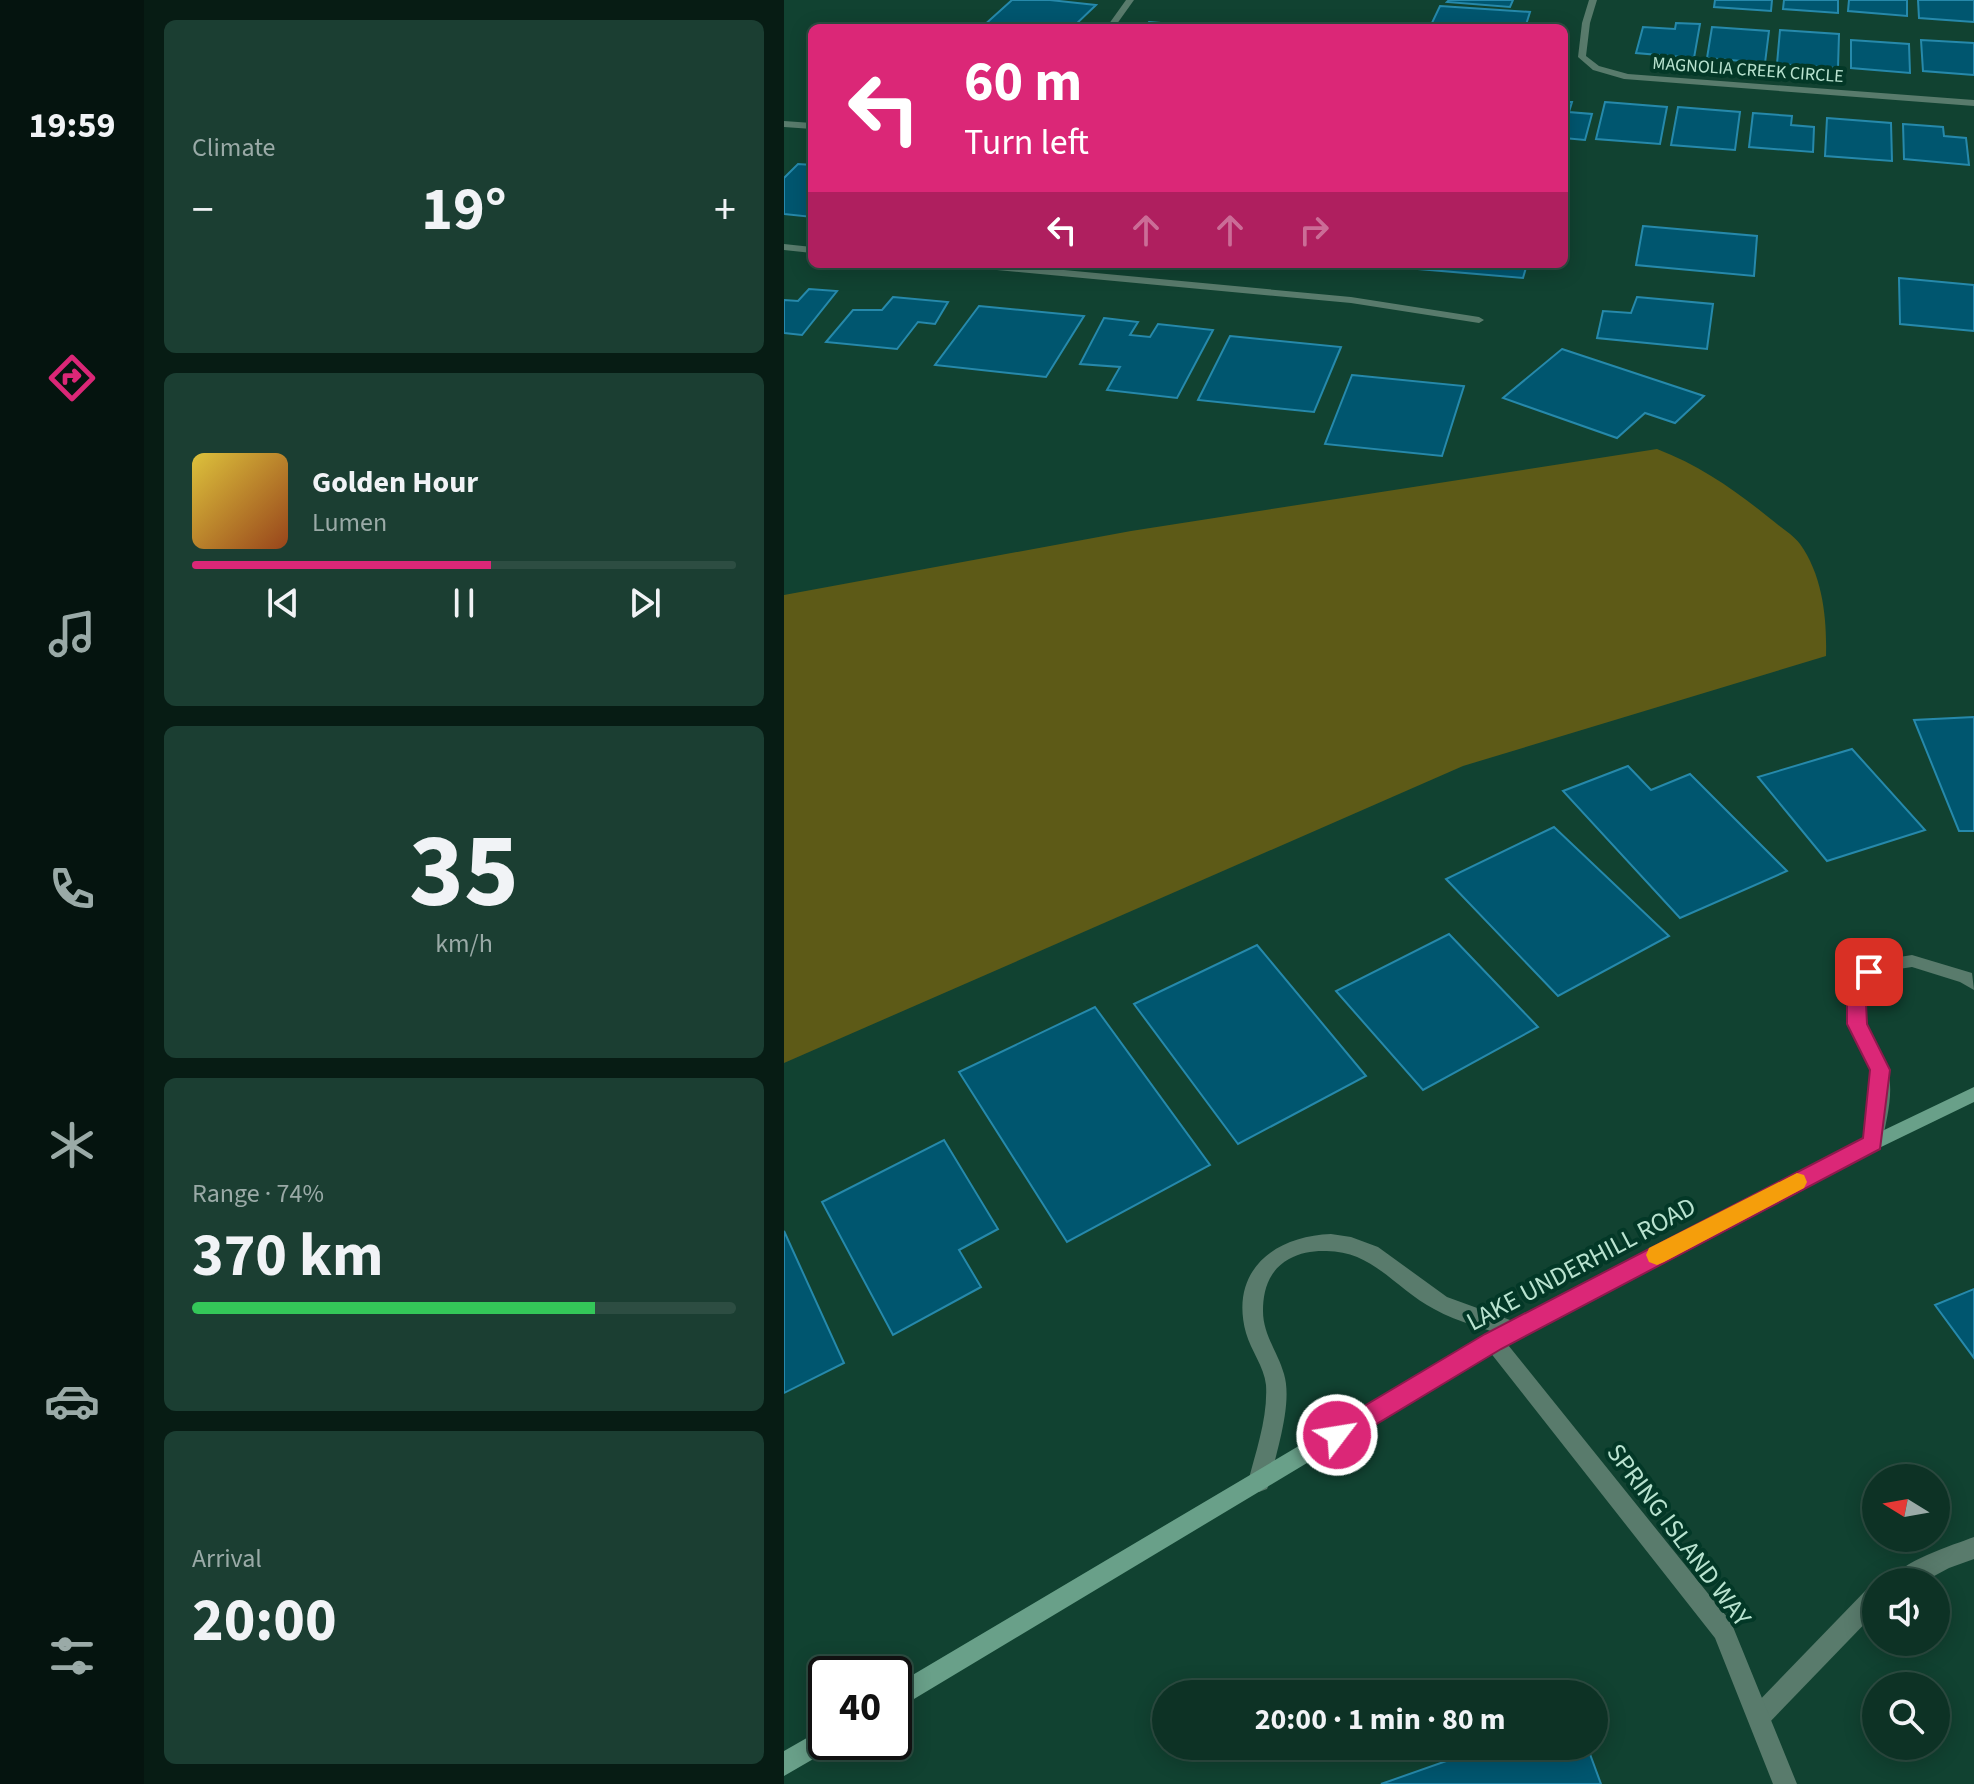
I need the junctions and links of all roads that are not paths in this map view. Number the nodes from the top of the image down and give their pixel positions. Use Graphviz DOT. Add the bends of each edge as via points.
graph roads {
  1 [pos="1130,0"];
  2 [pos="1593,0"];
  3 [pos="1113,24"];
  4 [pos="1974,103"];
  5 [pos="784,124"];
  6 [pos="808,126"];
  7 [pos="784,247"];
  8 [pos="808,250"];
  9 [pos="1008,268"];
  10 [pos="1479,320"];
  11 [pos="1974,984"];
  12 [pos="1974,1094"];
  13 [pos="1873,1143"];
  14 [pos="1514,1330"];
  15 [pos="1493,1341"];
  16 [pos="1259,1482"];
  17 [pos="1974,1548"];
  18 [pos="1927,1568"];
  19 [pos="1862,1610"];
  20 [pos="912,1688"];
  21 [pos="1759,1717"];
  22 [pos="808,1750"];
  23 [pos="784,1764"];
  24 [pos="1785,1784"];
  1 -- 3 [label="street"];
  2 -- 4 [label="street, MAGNOLIA CREEK CIRCLE" via="1582,57 1596,68 1627,77"];
  5 -- 6 [label="street"];
  7 -- 8 [label="street"];
  9 -- 10 [label="street" via="1351,300"];
  11 -- 13 [label="street" via="1912,961 1874,966 1869,972 1856,1003 1857,1024 1880,1070"];
  12 -- 13 [label="street, LAKE UNDERHILL ROAD"];
  13 -- 14 [label="street, LAKE UNDERHILL ROAD"];
  14 -- 15 [label="street, LAKE UNDERHILL ROAD"];
  14 -- 16 [label="street" via="1441,1304 1374,1254 1349,1244 1301,1244 1277,1253 1259,1277 1252,1309 1256,1339 1276,1377"];
  15 -- 16 [label="street, LAKE UNDERHILL ROAD"];
  15 -- 21 [label="street, SPRING ISLAND WAY" via="1723,1630"];
  16 -- 20 [label="street, LAKE UNDERHILL ROAD"];
  17 -- 18 [label="street"];
  19 -- 21 [label="street"];
  21 -- 24 [label="street, SPRING ISLAND WAY"];
  22 -- 23 [label="street"];
}
